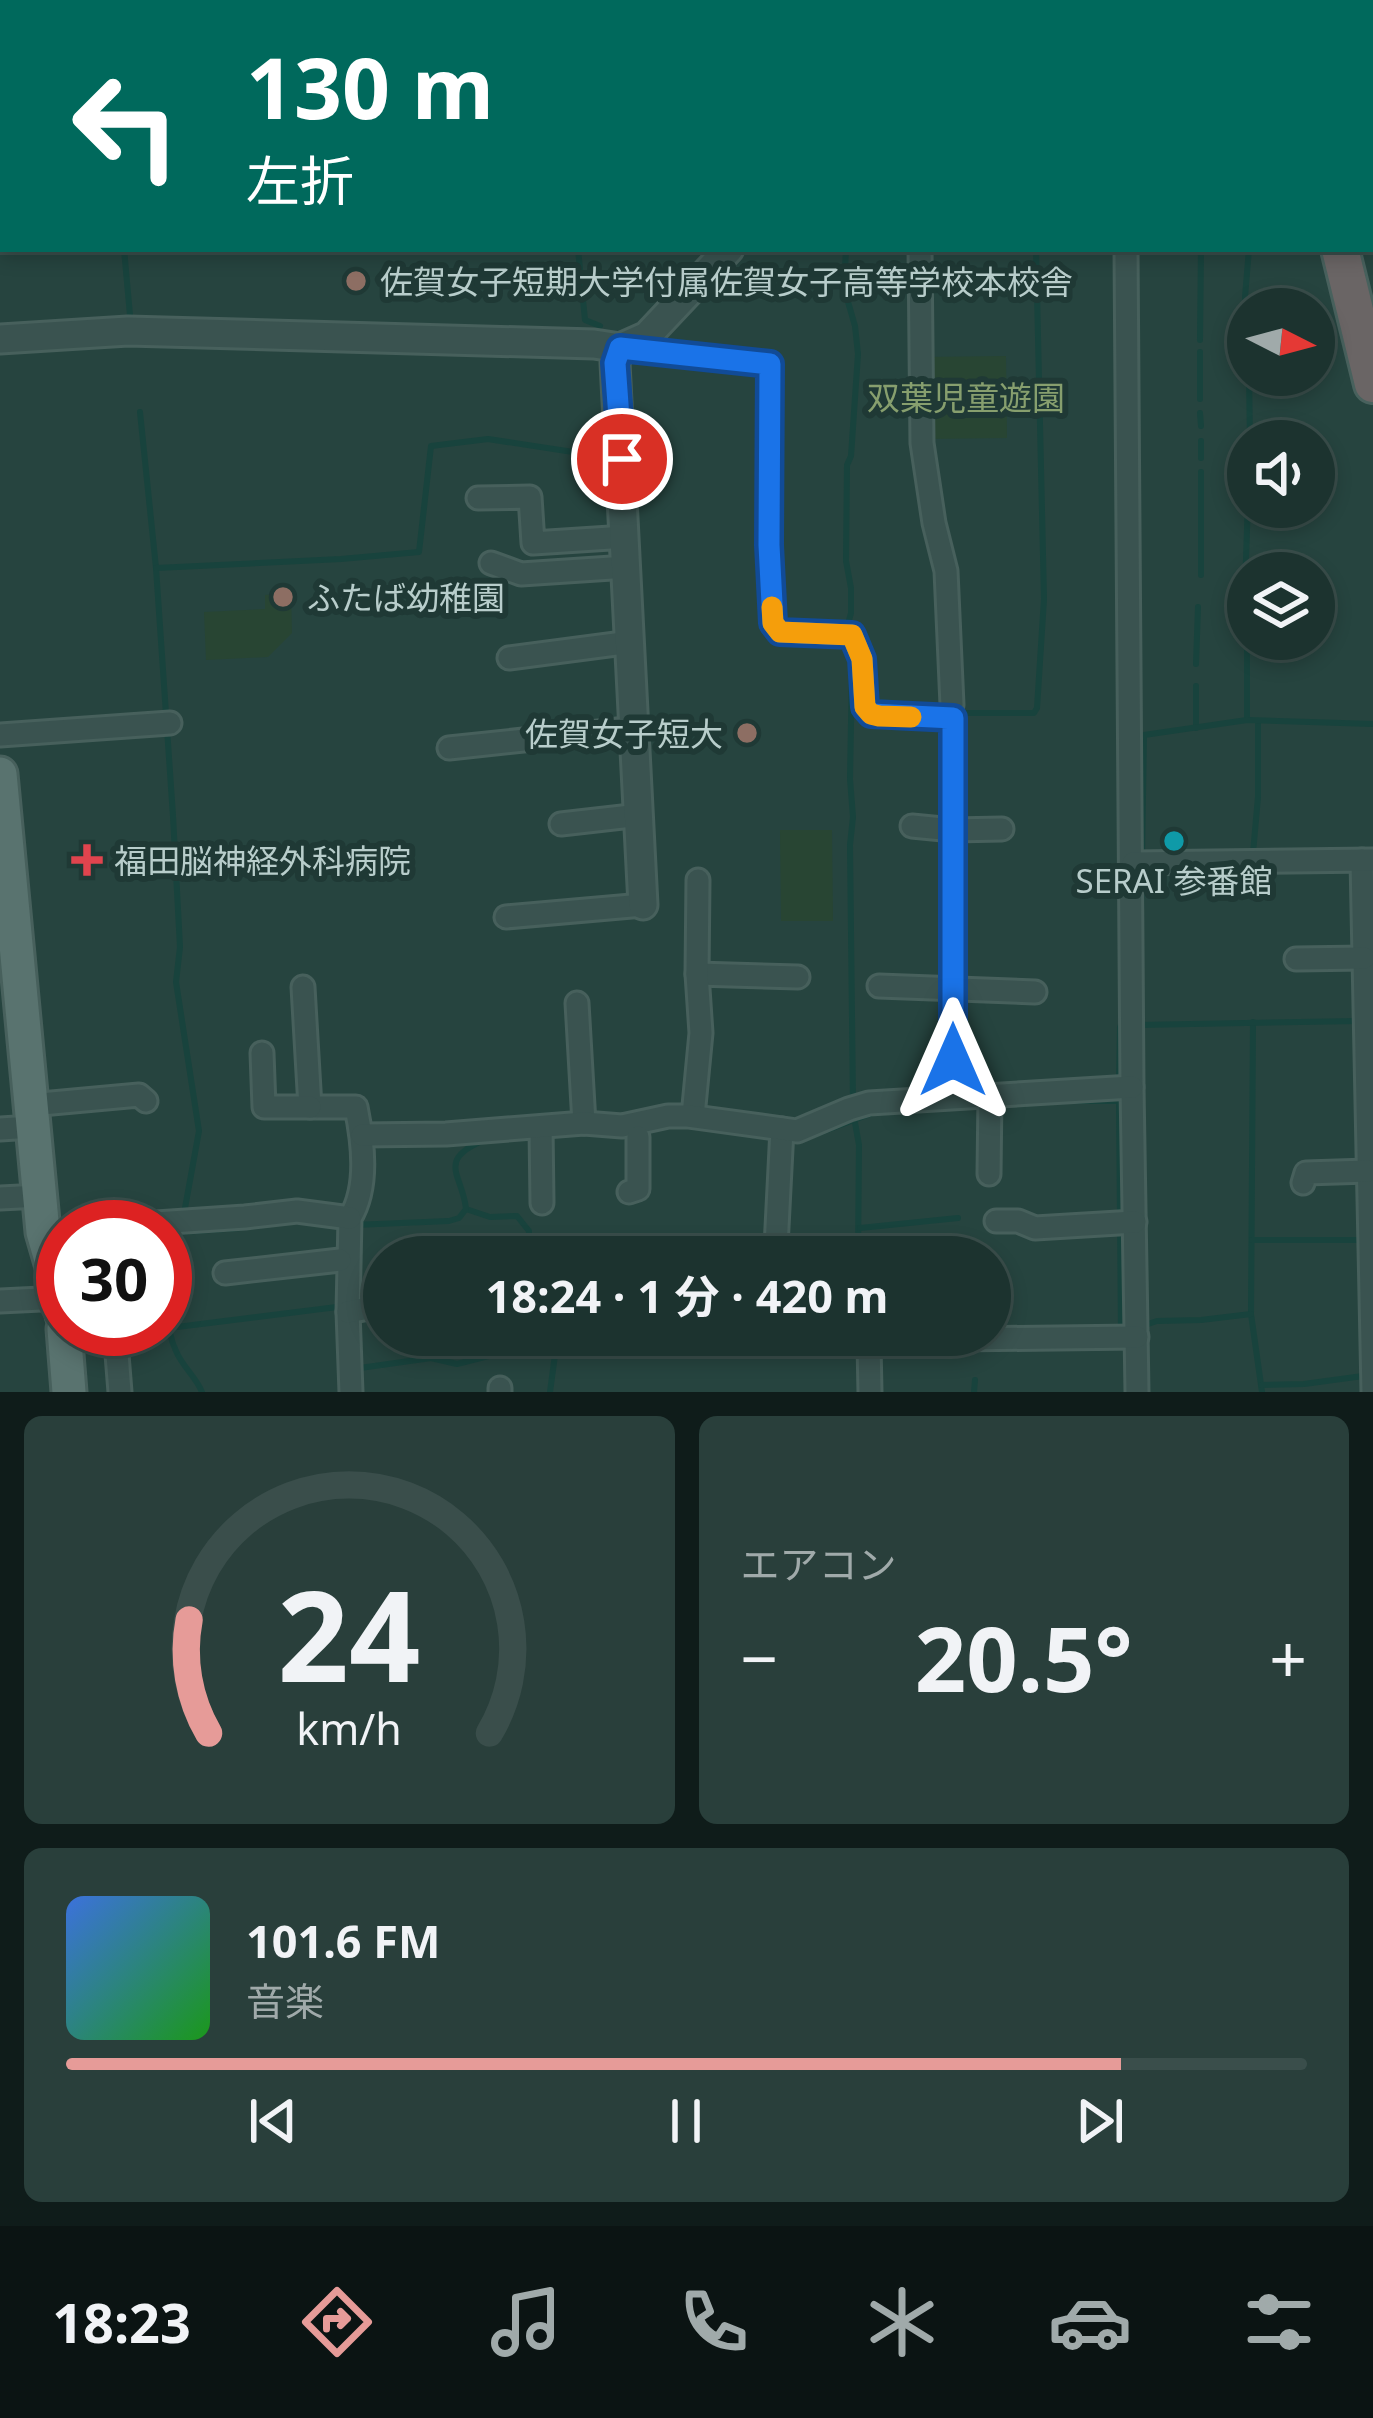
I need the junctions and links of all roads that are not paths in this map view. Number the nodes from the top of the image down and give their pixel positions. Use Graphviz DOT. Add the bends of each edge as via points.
graph roads {
  1 [pos="726,252"];
  2 [pos="920,252"];
  3 [pos="1126,252"];
  4 [pos="1352,264"];
  5 [pos="0,339"];
  6 [pos="620,348"];
  7 [pos="1373,384"];
  8 [pos="478,499"];
  9 [pos="626,537"];
  10 [pos="491,563"];
  11 [pos="627,567"];
  12 [pos="631,642"];
  13 [pos="509,658"];
  14 [pos="952,705"];
  15 [pos="165,723"];
  16 [pos="636,728"];
  17 [pos="0,735"];
  18 [pos="448,748"];
  19 [pos="0,774"];
  20 [pos="640,815"];
  21 [pos="561,824"];
  22 [pos="912,826"];
  23 [pos="1002,829"];
  24 [pos="953,830"];
  25 [pos="3,846"];
  26 [pos="1367,860"];
  27 [pos="1139,864"];
  28 [pos="698,880"];
  29 [pos="643,905"];
  30 [pos="506,917"];
  31 [pos="1297,958"];
  32 [pos="1364,958"];
  33 [pos="697,974"];
  34 [pos="798,977"];
  35 [pos="879,986"];
  36 [pos="303,987"];
  37 [pos="953,988"];
  38 [pos="1035,992"];
  39 [pos="577,1003"];
  40 [pos="11,1007"];
  41 [pos="262,1053"];
  42 [pos="1123,1087"];
  43 [pos="953,1097"];
  44 [pos="146,1101"];
  45 [pos="990,1103"];
  46 [pos="310,1107"];
  47 [pos="693,1115"];
  48 [pos="21,1120"];
  49 [pos="584,1123"];
  50 [pos="1370,1130"];
  51 [pos="541,1134"];
  52 [pos="362,1135"];
  53 [pos="781,1136"];
  54 [pos="638,1137"];
  55 [pos="1368,1171"];
  56 [pos="989,1174"];
  57 [pos="1304,1183"];
  58 [pos="629,1192"];
  59 [pos="40,1196"];
  60 [pos="0,1198"];
  61 [pos="41,1200"];
  62 [pos="542,1203"];
  63 [pos="192,1220"];
  64 [pos="996,1221"];
  65 [pos="1125,1223"];
  66 [pos="350,1224"];
  67 [pos="776,1236"];
  68 [pos="340,1261"];
  69 [pos="225,1273"];
  70 [pos="36,1299"];
  71 [pos="0,1300"];
  72 [pos="363,1309"];
  73 [pos="348,1312"];
  74 [pos="1137,1330"];
  75 [pos="1011,1335"];
  76 [pos="67,1356"];
  77 [pos="118,1356"];
  78 [pos="864,1356"];
  79 [pos="1372,1368"];
  80 [pos="70,1392"];
  81 [pos="121,1392"];
  82 [pos="351,1392"];
  83 [pos="870,1392"];
  84 [pos="1137,1392"];
  85 [pos="1372,1392"];
  1 -- 6 [label="street" via="647,336"];
  2 -- 14 [label="street" via="922,443 946,571"];
  3 -- 27 [label="street"];
  4 -- 7 [label="highway"];
  5 -- 6 [label="street" via="128,332"];
  6 -- 9 [label="street"];
  6 -- 24 [label="street" via="770,364 773,623 780,632 847,635 862,659 868,711 953,718"];
  8 -- 9 [label="street" via="530,497 533,543"];
  9 -- 11 [label="street"];
  10 -- 11 [label="street" via="521,574"];
  11 -- 12 [label="street"];
  12 -- 13 [label="street"];
  12 -- 16 [label="street"];
  15 -- 17 [label="street"];
  16 -- 18 [label="street"];
  16 -- 20 [label="street"];
  19 -- 25 [label="main road"];
  20 -- 21 [label="street"];
  20 -- 29 [label="street"];
  22 -- 24 [label="street"];
  23 -- 24 [label="street"];
  24 -- 37 [label="street"];
  25 -- 40 [label="main road"];
  26 -- 27 [label="street"];
  26 -- 32 [label="street"];
  27 -- 42 [label="street"];
  28 -- 33 [label="street"];
  29 -- 30 [label="street"];
  31 -- 32 [label="street"];
  32 -- 50 [label="street"];
  33 -- 34 [label="street"];
  33 -- 47 [label="street"];
  35 -- 37 [label="street"];
  36 -- 46 [label="street"];
  37 -- 38 [label="street"];
  37 -- 43 [label="street"];
  39 -- 49 [label="street"];
  40 -- 48 [label="main road"];
  41 -- 46 [label="street" via="264,1107"];
  42 -- 45 [label="street"];
  42 -- 65 [label="street"];
  43 -- 45 [label="street"];
  43 -- 53 [label="street" via="854,1107"];
  44 -- 48 [label="street" via="139,1095"];
  45 -- 56 [label="street"];
  46 -- 52 [label="street" via="356,1107"];
  47 -- 49 [label="street"];
  47 -- 53 [label="street"];
  48 -- 59 [label="main road"];
  49 -- 51 [label="street"];
  50 -- 55 [label="street"];
  51 -- 52 [label="street"];
  51 -- 62 [label="street"];
  52 -- 66 [label="street" via="361,1189"];
  53 -- 67 [label="street"];
  54 -- 58 [label="street" via="638,1189"];
  55 -- 57 [label="street" via="1306,1173"];
  55 -- 79 [label="street"];
  59 -- 60 [label="street"];
  59 -- 61 [label="main road"];
  63 -- 66 [label="street" via="297,1211"];
  64 -- 65 [label="street" via="1035,1228"];
  65 -- 74 [label="street"];
  66 -- 73 [label="street"];
  68 -- 69 [label="street"];
  70 -- 71 [label="street"];
  72 -- 73 [label="street"];
  73 -- 82 [label="street"];
  74 -- 75 [label="street"];
  74 -- 84 [label="street"];
  76 -- 80 [label="main road"];
  77 -- 81 [label="street"];
  78 -- 83 [label="street"];
  79 -- 85 [label="street"];
}
